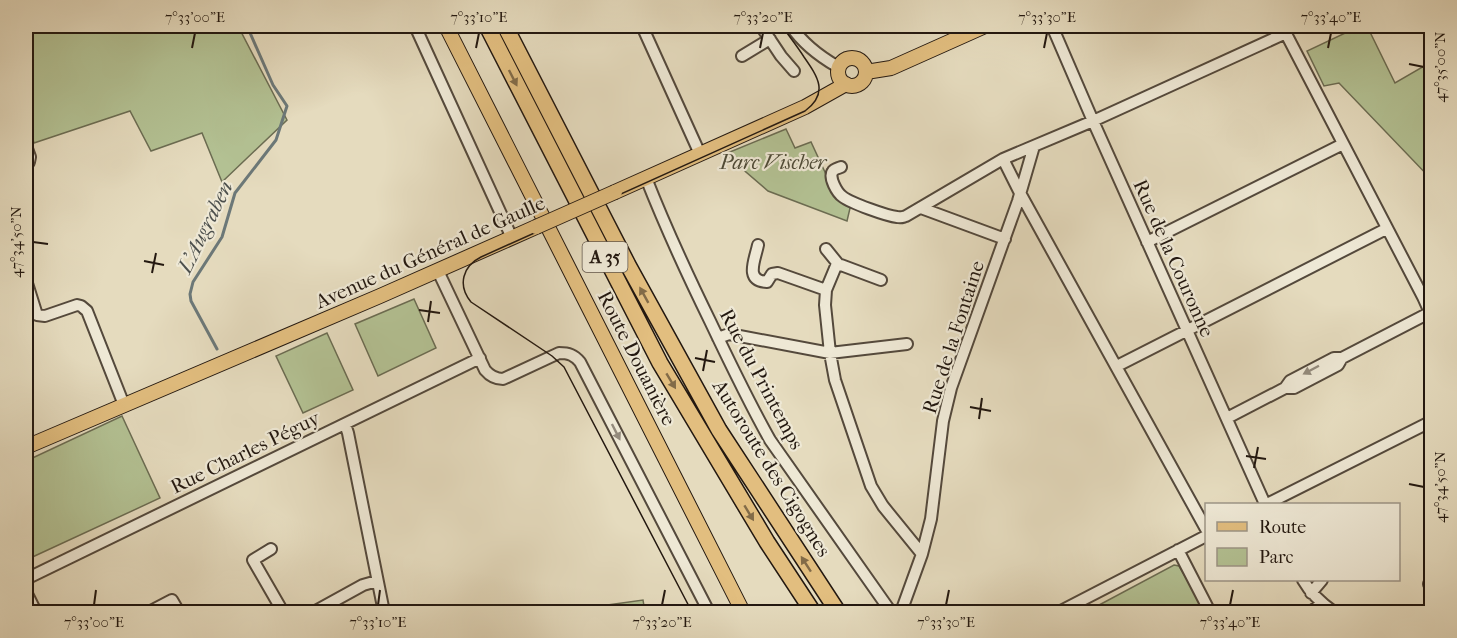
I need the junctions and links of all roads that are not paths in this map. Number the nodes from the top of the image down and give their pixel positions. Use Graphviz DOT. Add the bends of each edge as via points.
graph roads {
  1 [pos="415,26"];
  2 [pos="446,26"];
  3 [pos="487,26"];
  4 [pos="505,26"];
  5 [pos="642,26"];
  6 [pos="761,26"];
  7 [pos="791,26"];
  8 [pos="985,26"];
  9 [pos="1052,26"];
  10 [pos="1284,29"];
  11 [pos="770,39"];
  12 [pos="742,56"];
  13 [pos="838,68"];
  14 [pos="794,71"];
  15 [pos="866,72"];
  16 [pos="846,84"];
  17 [pos="1093,121"];
  18 [pos="1343,144"];
  19 [pos="26,146"];
  20 [pos="1034,146"];
  21 [pos="700,154"];
  22 [pos="1003,159"];
  23 [pos="26,162"];
  24 [pos="841,167"];
  25 [pos="646,178"];
  26 [pos="1020,193"];
  27 [pos="921,208"];
  28 [pos="1386,229"];
  29 [pos="512,238"];
  30 [pos="1005,238"];
  31 [pos="1147,242"];
  32 [pos="758,245"];
  33 [pos="826,249"];
  34 [pos="839,265"];
  35 [pos="438,271"];
  36 [pos="26,280"];
  37 [pos="881,280"];
  38 [pos="826,290"];
  39 [pos="1430,315"];
  40 [pos="1186,330"];
  41 [pos="718,338"];
  42 [pos="907,344"];
  43 [pos="830,353"];
  44 [pos="480,358"];
  45 [pos="1117,366"];
  46 [pos="124,405"];
  47 [pos="1227,418"];
  48 [pos="1431,421"];
  49 [pos="345,424"];
  50 [pos="26,447"];
  51 [pos="1266,503"];
  52 [pos="1268,503"];
  53 [pos="1205,527"];
  54 [pos="1205,536"];
  55 [pos="766,542"];
  56 [pos="271,549"];
  57 [pos="1178,550"];
  58 [pos="922,554"];
  59 [pos="26,579"];
  60 [pos="377,581"];
  61 [pos="1304,581"];
  62 [pos="1320,581"];
  63 [pos="1431,583"];
  64 [pos="1431,589"];
  65 [pos="26,592"];
  66 [pos="1311,593"];
  67 [pos="1322,604"];
  68 [pos="36,612"];
  69 [pos="149,612"];
  70 [pos="178,612"];
  71 [pos="283,612"];
  72 [pos="314,612"];
  73 [pos="384,612"];
  74 [pos="709,612"];
  75 [pos="743,612"];
  76 [pos="802,612"];
  77 [pos="813,612"];
  78 [pos="838,612"];
  79 [pos="891,612"];
  80 [pos="901,612"];
  81 [pos="1059,612"];
  82 [pos="1210,612"];
  83 [pos="1310,612"];
  84 [pos="1334,612"];
  1 -- 29 [label="street"];
  2 -- 75 [label="main road, Route Douanière"];
  3 -- 55 [label="highway, Autoroute des Cigognes / A 35, one-way" via="660,363"];
  78 -- 4 [label="highway, Autoroute des Cigognes / A 35, one-way" via="719,430 628,265"];
  5 -- 21 [label="street"];
  6 -- 11 [label="street"];
  7 -- 13 [label="street" via="800,39"];
  8 -- 15 [label="main road" via="891,68"];
  9 -- 17 [label="street, Rue de la Couronne"];
  10 -- 17 [label="street"];
  10 -- 18 [label="street"];
  11 -- 12 [label="street"];
  11 -- 14 [label="street"];
  13 -- 15 [label="main road" via="846,58 854,58 861,61"];
  13 -- 16 [label="main road" via="840,79"];
  15 -- 16 [label="main road" via="860,84"];
  16 -- 21 [label="main road, Avenue du Général de Gaulle" via="805,107"];
  17 -- 20 [label="street"];
  17 -- 31 [label="street, Rue de la Couronne"];
  18 -- 28 [label="street"];
  18 -- 31 [label="street"];
  19 -- 23 [label="street" via="30,157"];
  20 -- 22 [label="street"];
  20 -- 26 [label="street, Rue de la Fontaine"];
  21 -- 25 [label="main road, Avenue du Général de Gaulle"];
  22 -- 26 [label="street"];
  22 -- 27 [label="street"];
  24 -- 27 [label="street" via="831,178 843,197 900,218"];
  25 -- 29 [label="main road, Avenue du Général de Gaulle, bridge"];
  25 -- 41 [label="street, Rue du Printemps"];
  26 -- 30 [label="street, Rue de la Fontaine"];
  26 -- 45 [label="street"];
  27 -- 30 [label="street"];
  28 -- 39 [label="street"];
  28 -- 40 [label="street"];
  29 -- 35 [label="main road, Avenue du Général de Gaulle"];
  30 -- 58 [label="street, Rue de la Fontaine" via="946,404 933,510"];
  31 -- 40 [label="street, Rue de la Couronne"];
  32 -- 38 [label="street" via="753,270 756,279 767,282 772,274 778,273"];
  33 -- 34 [label="street"];
  34 -- 37 [label="street"];
  34 -- 38 [label="street"];
  35 -- 44 [label="street"];
  35 -- 46 [label="main road, Avenue du Général de Gaulle"];
  36 -- 46 [label="street" via="37,315 77,305 87,311"];
  38 -- 43 [label="street"];
  39 -- 47 [label="street" via="1342,357 1338,364 1294,388 1285,388"];
  40 -- 45 [label="street"];
  40 -- 47 [label="street, Rue de la Couronne"];
  41 -- 43 [label="street" via="729,334"];
  41 -- 79 [label="street, Rue du Printemps" via="770,440"];
  42 -- 43 [label="street"];
  43 -- 58 [label="street" via="835,380 871,486"];
  44 -- 49 [label="street, Rue Charles Péguy"];
  44 -- 74 [label="street, one-way" via="485,370 497,379 559,353 569,353 580,362"];
  45 -- 53 [label="street"];
  46 -- 50 [label="main road, Avenue du Général de Gaulle"];
  47 -- 51 [label="street, Rue de la Couronne"];
  48 -- 52 [label="street"];
  49 -- 59 [label="street, Rue Charles Péguy"];
  49 -- 60 [label="street"];
  54 -- 57 [label="street"];
  55 -- 76 [label="highway"];
  55 -- 77 [label="highway, Autoroute des Cigognes / A 35"];
  56 -- 71 [label="street" via="253,560"];
  57 -- 81 [label="street"];
  57 -- 82 [label="street"];
  58 -- 80 [label="street, Rue de la Fontaine"];
  60 -- 72 [label="street"];
  60 -- 73 [label="street"];
  61 -- 66 [label="street"];
  62 -- 66 [label="street"];
  63 -- 64 [label="street"];
  65 -- 68 [label="street"];
  66 -- 67 [label="street"];
  67 -- 83 [label="street"];
  67 -- 84 [label="street"];
  69 -- 70 [label="street" via="172,600"];
}
